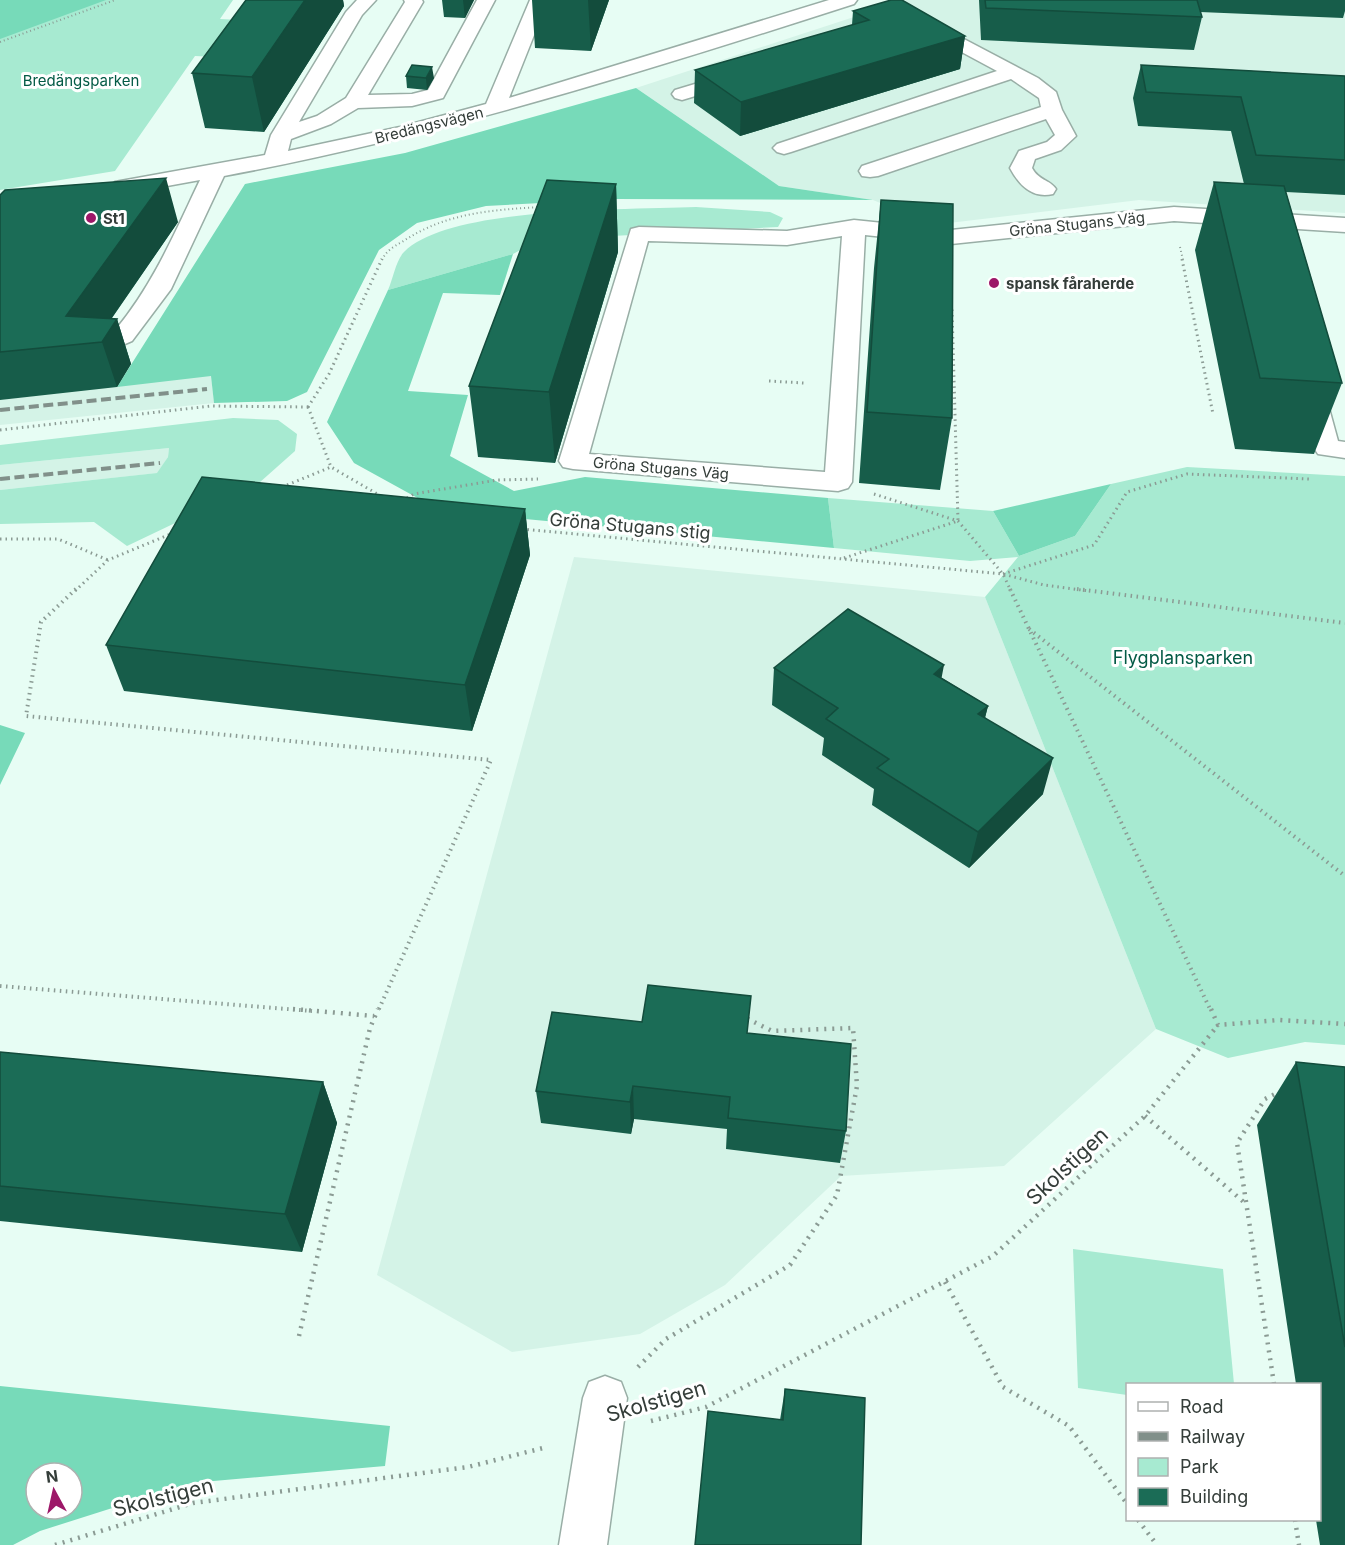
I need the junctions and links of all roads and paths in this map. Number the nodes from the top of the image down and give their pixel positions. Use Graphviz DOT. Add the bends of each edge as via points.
graph roads {
  1 [pos="115,0"];
  2 [pos="367,0"];
  3 [pos="413,0"];
  4 [pos="486,0"];
  5 [pos="539,0"];
  6 [pos="848,0"];
  7 [pos="902,21"];
  8 [pos="780,22"];
  9 [pos="799,32"];
  10 [pos="0,42"];
  11 [pos="757,71"];
  12 [pos="1011,73"];
  13 [pos="682,94"];
  14 [pos="354,102"];
  15 [pos="494,109"];
  16 [pos="1052,110"];
  17 [pos="281,135"];
  18 [pos="784,148"];
  19 [pos="275,159"];
  20 [pos="870,171"];
  21 [pos="214,172"];
  22 [pos="1045,189"];
  23 [pos="99,191"];
  24 [pos="544,207"];
  25 [pos="1174,214"];
  26 [pos="1345,225"];
  27 [pos="854,227"];
  28 [pos="951,237"];
  29 [pos="90,350"];
  30 [pos="1305,369"];
  31 [pos="308,407"];
  32 [pos="1213,414"];
  33 [pos="0,430"];
  34 [pos="1345,450"];
  35 [pos="573,460"];
  36 [pos="331,467"];
  37 [pos="1311,479"];
  38 [pos="838,482"];
  39 [pos="278,489"];
  40 [pos="386,500"];
  41 [pos="404,500"];
  42 [pos="957,521"];
  43 [pos="514,527"];
  44 [pos="183,529"];
  45 [pos="0,539"];
  46 [pos="840,559"];
  47 [pos="108,560"];
  48 [pos="1003,574"];
  49 [pos="1345,623"];
  50 [pos="1029,628"];
  51 [pos="1345,876"];
  52 [pos="0,986"];
  53 [pos="740,1015"];
  54 [pos="374,1016"];
  55 [pos="1345,1024"];
  56 [pos="1218,1025"];
  57 [pos="1286,1089"];
  58 [pos="1145,1116"];
  59 [pos="1246,1204"];
  60 [pos="945,1282"];
  61 [pos="299,1336"];
  62 [pos="1274,1383"];
  63 [pos="602,1416"];
  64 [pos="1126,1502"];
  65 [pos="1139,1521"];
  66 [pos="1295,1521"];
  67 [pos="55,1545"];
  68 [pos="583,1545"];
  69 [pos="1157,1545"];
  70 [pos="1299,1545"];
  1 -- 10 [label="path"];
  2 -- 17 [label="street" via="355,12"];
  3 -- 14 [label="street"];
  4 -- 14 [label="street" via="436,94 412,100"];
  5 -- 15 [label="street"];
  6 -- 8 [label="street, Bredängsvägen"];
  7 -- 12 [label="street" via="922,23"];
  8 -- 9 [label="street"];
  8 -- 15 [label="street, Bredängsvägen"];
  11 -- 13 [label="street"];
  12 -- 16 [label="street" via="1049,96"];
  12 -- 18 [label="street"];
  14 -- 17 [label="street" via="324,120"];
  15 -- 19 [label="street, Bredängsvägen"];
  16 -- 20 [label="street"];
  16 -- 22 [label="street" via="1066,136 1054,146 1026,155 1021,168 1028,181"];
  17 -- 19 [label="street"];
  19 -- 21 [label="street, Bredängsvägen"];
  21 -- 23 [label="street, Bredängsvägen" via="163,190"];
  21 -- 29 [label="street" via="159,289 123,336"];
  24 -- 31 [label="path" via="486,210 424,226 385,253 329,374"];
  25 -- 26 [label="street, Gröna Stugans Väg" via="1268,232"];
  25 -- 28 [label="street, Gröna Stugans Väg"];
  25 -- 32 [label="path"];
  27 -- 28 [label="street, Gröna Stugans Väg"];
  27 -- 35 [label="street, Gröna Stugans Väg" via="787,238 639,234"];
  27 -- 38 [label="street"];
  28 -- 42 [label="path"];
  30 -- 34 [label="street" via="1327,448"];
  31 -- 33 [label="path" via="211,406"];
  31 -- 36 [label="path"];
  35 -- 38 [label="street, Gröna Stugans Väg"];
  35 -- 41 [label="path" via="543,479 497,480 414,494"];
  36 -- 39 [label="path"];
  36 -- 40 [label="path"];
  37 -- 48 [label="path" via="1187,474 1127,492 1094,545"];
  38 -- 42 [label="path"];
  42 -- 46 [label="path"];
  42 -- 48 [label="path"];
  43 -- 46 [label="path, Gröna Stugans stig"];
  44 -- 47 [label="path"];
  45 -- 47 [label="path" via="58,539"];
  46 -- 48 [label="path, Gröna Stugans stig"];
  47 -- 61 [label="path" via="41,622 26,716 491,760 370,1028"];
  48 -- 49 [label="path" via="1044,585"];
  48 -- 50 [label="path"];
  50 -- 51 [label="path"];
  50 -- 56 [label="path"];
  52 -- 54 [label="path"];
  53 -- 63 [label="path" via="772,1031 853,1028 857,1086 837,1195 790,1265 666,1340"];
  55 -- 56 [label="path" via="1279,1020"];
  56 -- 58 [label="path, Skolstigen"];
  57 -- 59 [label="path" via="1265,1099 1237,1143"];
  58 -- 59 [label="path"];
  58 -- 60 [label="path, Skolstigen" via="993,1256"];
  59 -- 62 [label="path"];
  60 -- 63 [label="path, Skolstigen" via="706,1407"];
  60 -- 64 [label="path" via="1003,1387 1069,1426"];
  63 -- 67 [label="path, Skolstigen" via="468,1467 193,1503"];
  63 -- 68 [label="street"];
  65 -- 69 [label="path"];
  66 -- 70 [label="path"];
}
